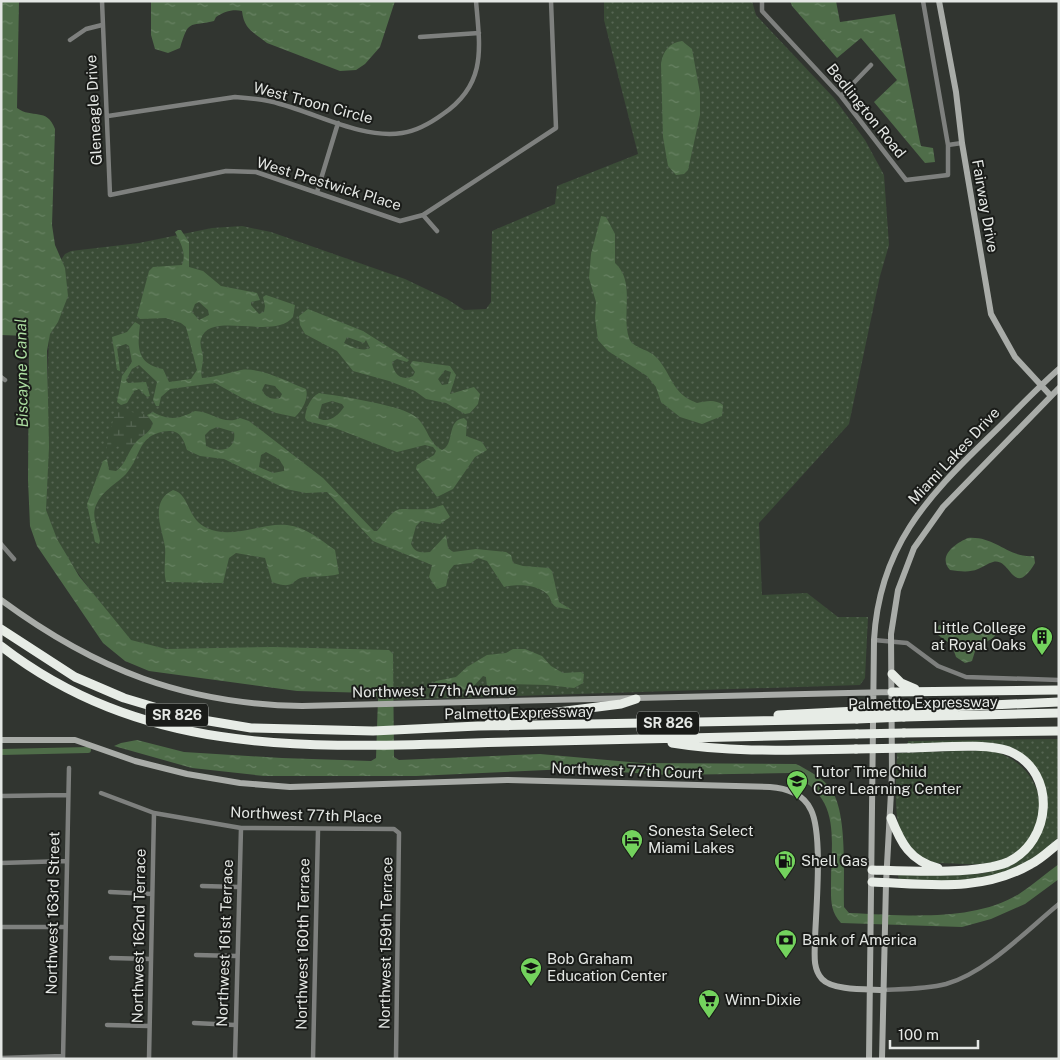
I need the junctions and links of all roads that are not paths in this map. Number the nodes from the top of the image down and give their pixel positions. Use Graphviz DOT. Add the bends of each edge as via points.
graph roads {
  1 [pos="102,1"];
  2 [pos="476,1"];
  3 [pos="551,1"];
  4 [pos="762,1"];
  5 [pos="923,1"];
  6 [pos="939,1"];
  7 [pos="102,25"];
  8 [pos="479,33"];
  9 [pos="420,37"];
  10 [pos="70,40"];
  11 [pos="871,65"];
  12 [pos="841,96"];
  13 [pos="108,116"];
  14 [pos="338,123"];
  15 [pos="962,143"];
  16 [pos="948,145"];
  17 [pos="317,192"];
  18 [pos="110,195"];
  19 [pos="422,215"];
  20 [pos="437,231"];
  21 [pos="1059,369"];
  22 [pos="1041,385"];
  23 [pos="1059,388"];
  24 [pos="1051,396"];
  25 [pos="1,544"];
  26 [pos="14,559"];
  27 [pos="1,600"];
  28 [pos="1,629"];
  29 [pos="874,640"];
  30 [pos="891,640"];
  31 [pos="1,646"];
  32 [pos="892,674"];
  33 [pos="1059,680"];
  34 [pos="1059,690"];
  35 [pos="920,691"];
  36 [pos="892,692"];
  37 [pos="874,693"];
  38 [pos="636,698"];
  39 [pos="1059,702"];
  40 [pos="904,713"];
  41 [pos="1059,713"];
  42 [pos="478,726"];
  43 [pos="1059,731"];
  44 [pos="649,739"];
  45 [pos="1,740"];
  46 [pos="69,768"];
  47 [pos="101,793"];
  48 [pos="67,795"];
  49 [pos="1,796"];
  50 [pos="154,813"];
  51 [pos="891,818"];
  52 [pos="241,828"];
  53 [pos="318,830"];
  54 [pos="394,830"];
  55 [pos="1059,843"];
  56 [pos="66,861"];
  57 [pos="1,863"];
  58 [pos="872,870"];
  59 [pos="888,870"];
  60 [pos="948,870"];
  61 [pos="872,882"];
  62 [pos="886,883"];
  63 [pos="202,886"];
  64 [pos="239,887"];
  65 [pos="110,892"];
  66 [pos="152,894"];
  67 [pos="1059,904"];
  68 [pos="1,927"];
  69 [pos="65,928"];
  70 [pos="196,955"];
  71 [pos="237,956"];
  72 [pos="111,958"];
  73 [pos="151,960"];
  74 [pos="870,990"];
  75 [pos="884,990"];
  76 [pos="194,1023"];
  77 [pos="107,1025"];
  78 [pos="236,1025"];
  79 [pos="150,1026"];
  80 [pos="1,1058"];
  81 [pos="63,1058"];
  82 [pos="149,1059"];
  83 [pos="235,1059"];
  84 [pos="313,1059"];
  85 [pos="396,1059"];
  86 [pos="869,1059"];
  87 [pos="882,1059"];
  1 -- 7 [label="street, Gleneagle Drive"];
  2 -- 8 [label="street, West Troon Circle"];
  3 -- 19 [label="street, West Prestwick Place" via="556,128"];
  4 -- 12 [label="street, Bedlington Road" via="762,11"];
  5 -- 16 [label="street, Bedlington Road"];
  6 -- 15 [label="street, Fairway Drive"];
  7 -- 10 [label="street, Gleneagle Drive" via="86,29"];
  7 -- 13 [label="street, Gleneagle Drive"];
  8 -- 9 [label="street"];
  8 -- 14 [label="street, West Troon Circle" via="475,79 461,100 432,122 402,133 380,133"];
  11 -- 12 [label="street"];
  12 -- 16 [label="street, Bedlington Road" via="906,180 948,175"];
  13 -- 14 [label="street, West Troon Circle" via="235,97 280,103"];
  13 -- 18 [label="street, Gleneagle Drive"];
  14 -- 17 [label="street"];
  15 -- 16 [label="street"];
  15 -- 22 [label="street, Fairway Drive" via="991,314 1015,357"];
  17 -- 18 [label="street, West Prestwick Place" via="256,172 226,172"];
  17 -- 19 [label="street, West Prestwick Place" via="400,221"];
  19 -- 20 [label="street"];
  21 -- 22 [label="street, Miami Lakes Drive"];
  22 -- 24 [label="street, Fairway Drive"];
  22 -- 29 [label="street, Miami Lakes Drive" via="934,492 910,523 884,580"];
  23 -- 24 [label="street, Miami Lakes Drive"];
  24 -- 30 [label="street, Miami Lakes Drive" via="948,501 921,538 900,582"];
  25 -- 26 [label="street"];
  27 -- 38 [label="street, Northwest 77th Avenue" via="88,657 126,674 212,698 264,705 371,705"];
  28 -- 42 [label="highway, Palmetto Expressway / SR 826" via="75,677 124,698 191,718 252,728 373,732"];
  29 -- 30 [label="street"];
  29 -- 37 [label="street, Miami Lakes Drive"];
  30 -- 32 [label="street, Miami Lakes Drive"];
  30 -- 33 [label="street" via="911,645 936,665 962,676"];
  31 -- 44 [label="highway, Palmetto Expressway / SR 826" via="47,676 98,702 189,732 291,746 373,747"];
  32 -- 35 [label="highway" via="902,683"];
  32 -- 36 [label="street, Miami Lakes Drive"];
  34 -- 35 [label="highway"];
  35 -- 36 [label="highway"];
  36 -- 37 [label="street, Northwest 77th Avenue"];
  36 -- 51 [label="street, Miami Lakes Drive"];
  37 -- 38 [label="street, Northwest 77th Avenue"];
  37 -- 58 [label="street, Miami Lakes Drive"];
  38 -- 42 [label="highway" via="621,704 503,719"];
  39 -- 40 [label="highway"];
  40 -- 41 [label="highway, Palmetto Expressway / SR 826"];
  40 -- 42 [label="highway, Palmetto Expressway / SR 826, bridge" via="738,721"];
  43 -- 44 [label="highway, Palmetto Expressway / SR 826, bridge"];
  44 -- 60 [label="highway, bridge" via="690,746 785,750 997,747 1025,761 1037,775 1043,789 1044,807 1032,842 1009,861 994,866"];
  45 -- 74 [label="street, Northwest 77th Court" via="75,740 135,761 187,774 290,787 564,780 788,790 805,801 815,820 816,968 821,979 830,985"];
  46 -- 48 [label="street, Northwest 163rd Street"];
  47 -- 50 [label="street, Northwest 77th Place"];
  48 -- 49 [label="street"];
  48 -- 56 [label="street, Northwest 163rd Street"];
  50 -- 52 [label="street, Northwest 77th Place"];
  50 -- 66 [label="street, Northwest 162nd Terrace"];
  51 -- 59 [label="street, Miami Lakes Drive"];
  51 -- 60 [label="highway" via="900,841 910,854 925,864"];
  52 -- 53 [label="street, Northwest 77th Place"];
  52 -- 64 [label="street, Northwest 161st Terrace"];
  53 -- 54 [label="street, Northwest 77th Place"];
  53 -- 84 [label="street, Northwest 160th Terrace"];
  54 -- 85 [label="street, Northwest 159th Terrace" via="399,833 401,842"];
  55 -- 62 [label="highway" via="1034,863 992,881 949,886"];
  56 -- 57 [label="street"];
  56 -- 69 [label="street, Northwest 163rd Street"];
  58 -- 59 [label="highway"];
  58 -- 61 [label="street, Miami Lakes Drive"];
  59 -- 60 [label="highway"];
  59 -- 62 [label="street, Miami Lakes Drive"];
  61 -- 62 [label="highway"];
  61 -- 74 [label="street, Miami Lakes Drive"];
  62 -- 75 [label="street, Miami Lakes Drive"];
  63 -- 64 [label="street"];
  64 -- 71 [label="street, Northwest 161st Terrace"];
  65 -- 66 [label="street"];
  66 -- 73 [label="street, Northwest 162nd Terrace"];
  67 -- 75 [label="street, Northwest 77th Court" via="988,962 965,976 946,984"];
  68 -- 69 [label="street"];
  69 -- 81 [label="street, Northwest 163rd Street"];
  70 -- 71 [label="street"];
  71 -- 78 [label="street, Northwest 161st Terrace"];
  72 -- 73 [label="street"];
  73 -- 79 [label="street, Northwest 162nd Terrace"];
  74 -- 75 [label="street, Northwest 77th Court"];
  74 -- 86 [label="street, Miami Lakes Drive"];
  75 -- 87 [label="street, Miami Lakes Drive"];
  76 -- 78 [label="street"];
  77 -- 79 [label="street"];
  78 -- 83 [label="street, Northwest 161st Terrace"];
  79 -- 82 [label="street, Northwest 162nd Terrace"];
  80 -- 81 [label="street"];
}
